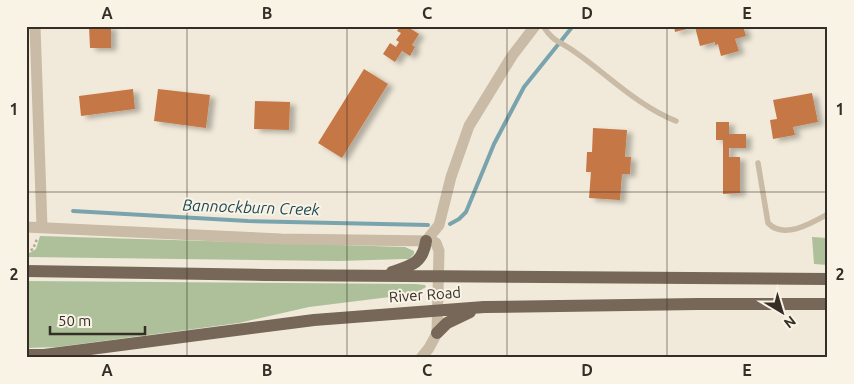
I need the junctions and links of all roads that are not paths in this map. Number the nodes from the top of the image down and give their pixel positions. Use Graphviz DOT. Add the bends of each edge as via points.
graph roads {
  1 [pos="35,26"];
  2 [pos="535,26"];
  3 [pos="543,26"];
  4 [pos="676,121"];
  5 [pos="758,163"];
  6 [pos="828,214"];
  7 [pos="35,227"];
  8 [pos="426,241"];
  9 [pos="26,271"];
  10 [pos="382,275"];
  11 [pos="438,276"];
  12 [pos="828,279"];
  13 [pos="828,304"];
  14 [pos="484,307"];
  15 [pos="437,311"];
  16 [pos="437,333"];
  17 [pos="26,355"];
  18 [pos="421,358"];
  1 -- 7 [label="street"];
  2 -- 8 [label="street" via="512,56 470,126 439,225"];
  3 -- 4 [label="lane" via="553,39 659,114"];
  5 -- 6 [label="lane" via="768,223 772,227 779,230 802,228"];
  7 -- 8 [label="street" via="253,238"];
  8 -- 10 [label="main road" via="424,253 417,262"];
  8 -- 11 [label="street" via="436,243 438,247"];
  9 -- 10 [label="main road, River Road"];
  10 -- 11 [label="main road, River Road"];
  11 -- 12 [label="main road, River Road"];
  11 -- 15 [label="street"];
  13 -- 14 [label="main road, River Road"];
  14 -- 15 [label="main road, River Road"];
  14 -- 16 [label="main road" via="460,315"];
  15 -- 16 [label="street"];
  15 -- 17 [label="main road, River Road" via="314,320"];
  16 -- 18 [label="street"];
}
